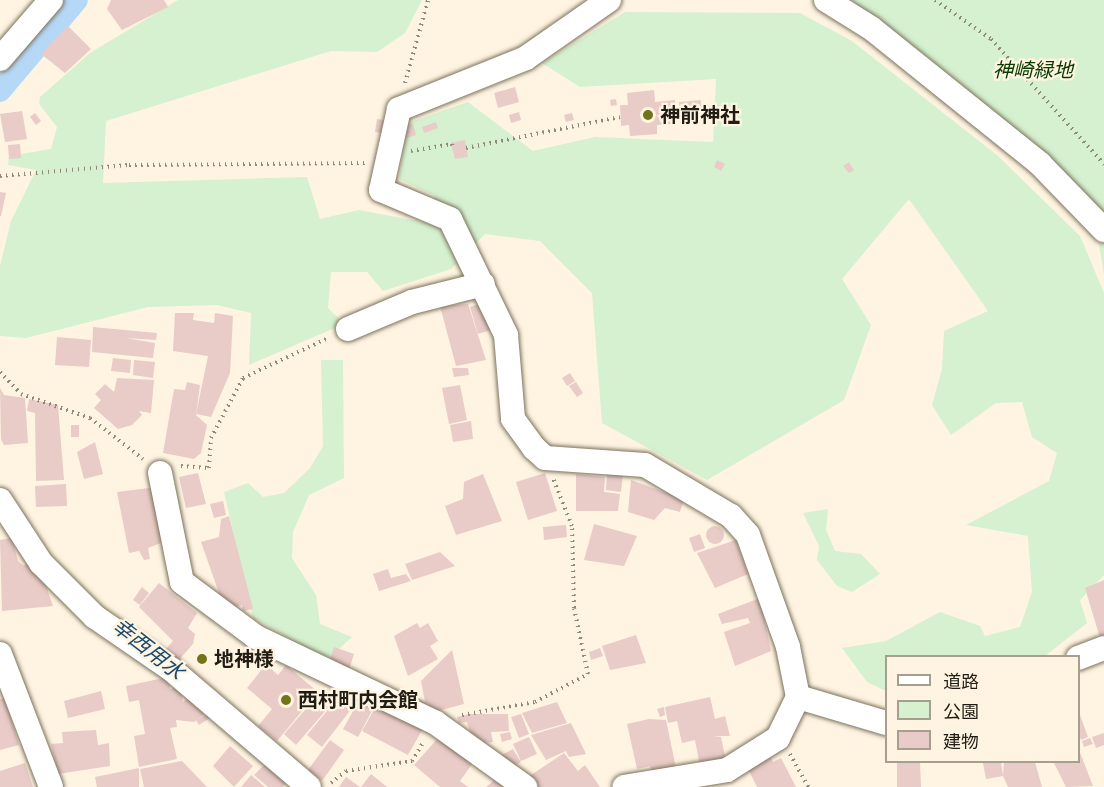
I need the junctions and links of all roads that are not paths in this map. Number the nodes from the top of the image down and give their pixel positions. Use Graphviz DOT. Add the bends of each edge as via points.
graph roads {
  1 [pos="51,0"];
  2 [pos="609,0"];
  3 [pos="826,0"];
  4 [pos="0,58"];
  5 [pos="1104,230"];
  6 [pos="483,284"];
  7 [pos="348,329"];
  8 [pos="160,473"];
  9 [pos="0,500"];
  10 [pos="1104,648"];
  11 [pos="0,654"];
  12 [pos="1080,657"];
  13 [pos="798,697"];
  14 [pos="885,723"];
  15 [pos="319,786"];
  16 [pos="51,787"];
  17 [pos="525,787"];
  18 [pos="624,787"];
  1 -- 4 [label="street"];
  2 -- 6 [label="street" via="526,58 399,109 381,190 450,219"];
  3 -- 5 [label="street" via="871,28 1040,165"];
  6 -- 7 [label="street" via="412,302"];
  6 -- 13 [label="street" via="506,335 513,419 545,458 645,465 732,516 747,535 788,647"];
  8 -- 17 [label="street" via="182,582 256,638 436,723"];
  9 -- 15 [label="street" via="41,563 94,617 172,670"];
  10 -- 12 [label="street"];
  11 -- 16 [label="street"];
  13 -- 14 [label="street"];
  13 -- 18 [label="street" via="778,738 727,770"];
}
